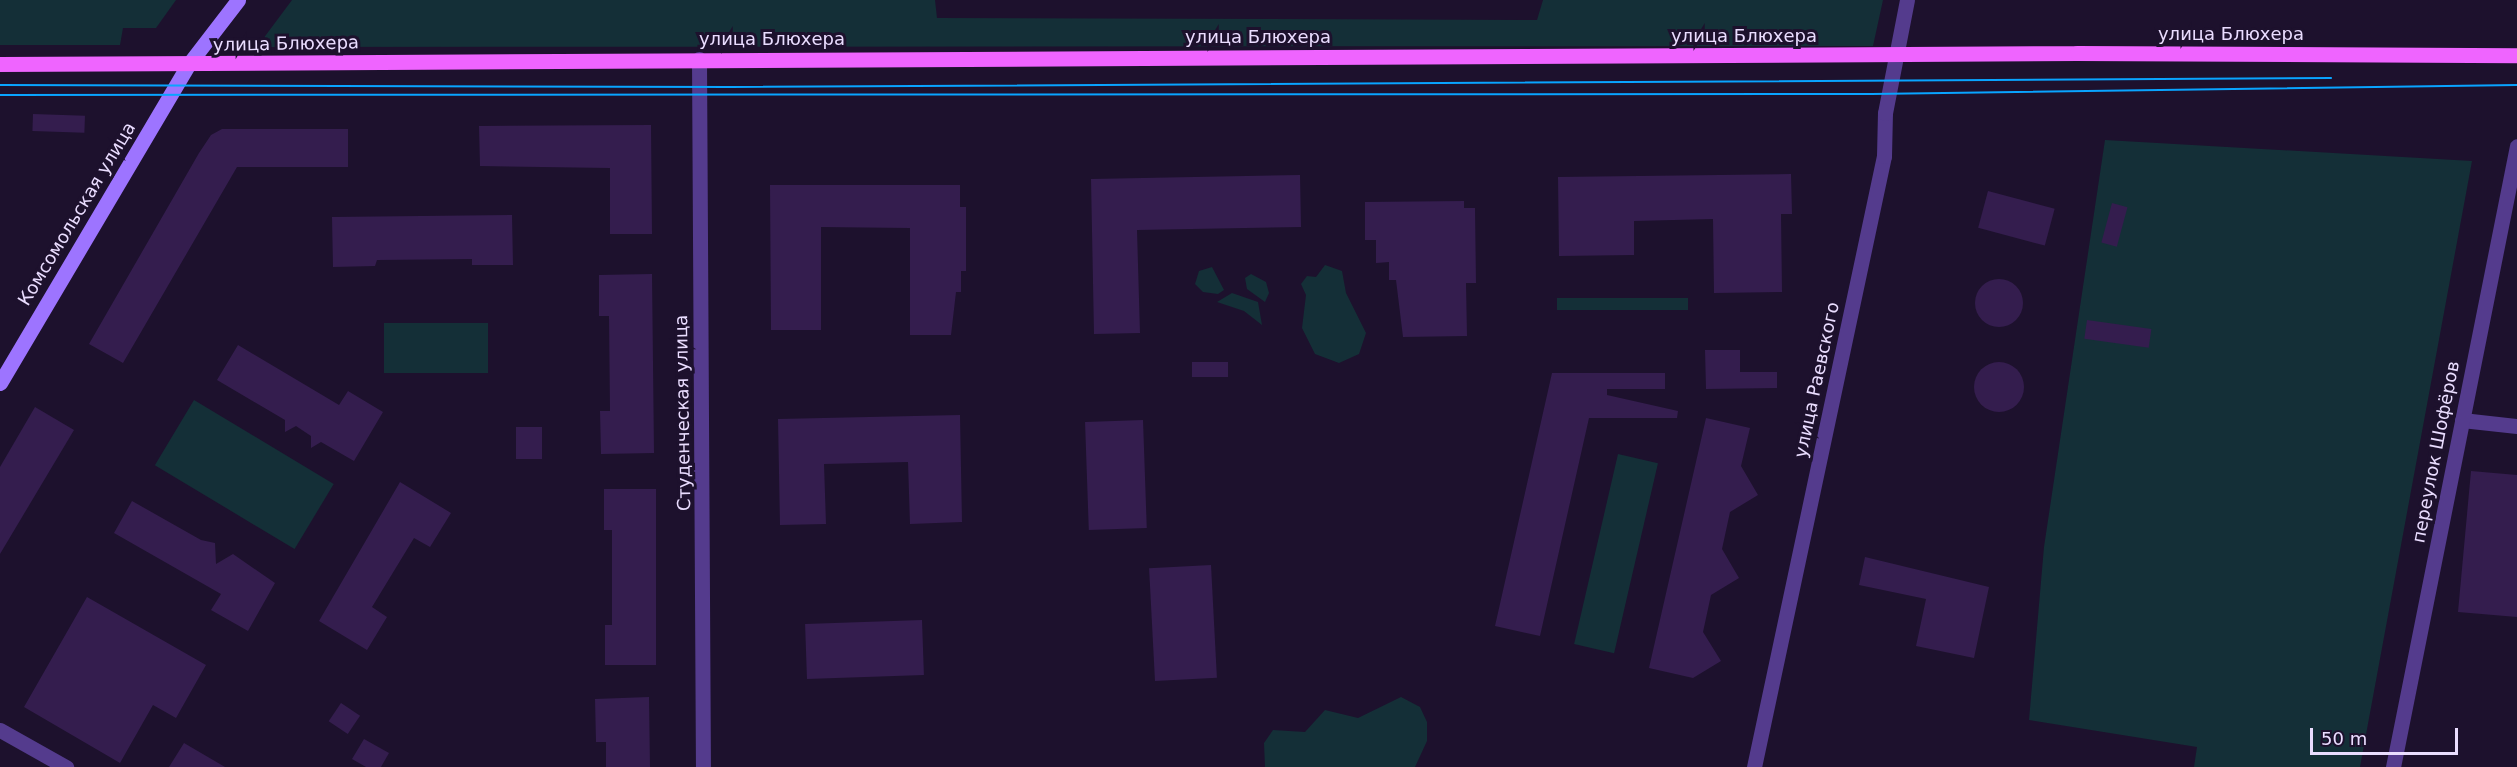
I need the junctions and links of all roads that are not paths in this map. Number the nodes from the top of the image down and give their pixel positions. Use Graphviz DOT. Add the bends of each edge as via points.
graph roads {
  1 [pos="238,0"];
  2 [pos="1907,0"];
  3 [pos="1896,55"];
  4 [pos="2517,55"];
  5 [pos="699,59"];
  6 [pos="0,64"];
  7 [pos="188,65"];
  8 [pos="2517,146"];
  9 [pos="0,383"];
  10 [pos="2462,420"];
  11 [pos="2517,426"];
  12 [pos="0,730"];
  13 [pos="66,767"];
  14 [pos="704,767"];
  15 [pos="1754,767"];
  16 [pos="2393,767"];
  1 -- 7 [label="main road, Комсомольская улица"];
  2 -- 3 [label="street, улица Раевского"];
  3 -- 4 [label="main road, улица Блюхера"];
  3 -- 5 [label="main road, улица Блюхера"];
  3 -- 15 [label="street, улица Раевского" via="1885,113 1884,156"];
  5 -- 7 [label="main road, улица Блюхера"];
  5 -- 14 [label="street, Студенческая улица" via="705,468"];
  6 -- 7 [label="main road, улица Блюхера"];
  7 -- 9 [label="main road, Комсомольская улица"];
  8 -- 10 [label="street, переулок Шофёров"];
  10 -- 11 [label="street"];
  10 -- 16 [label="street, переулок Шофёров"];
  12 -- 13 [label="street"];
}
